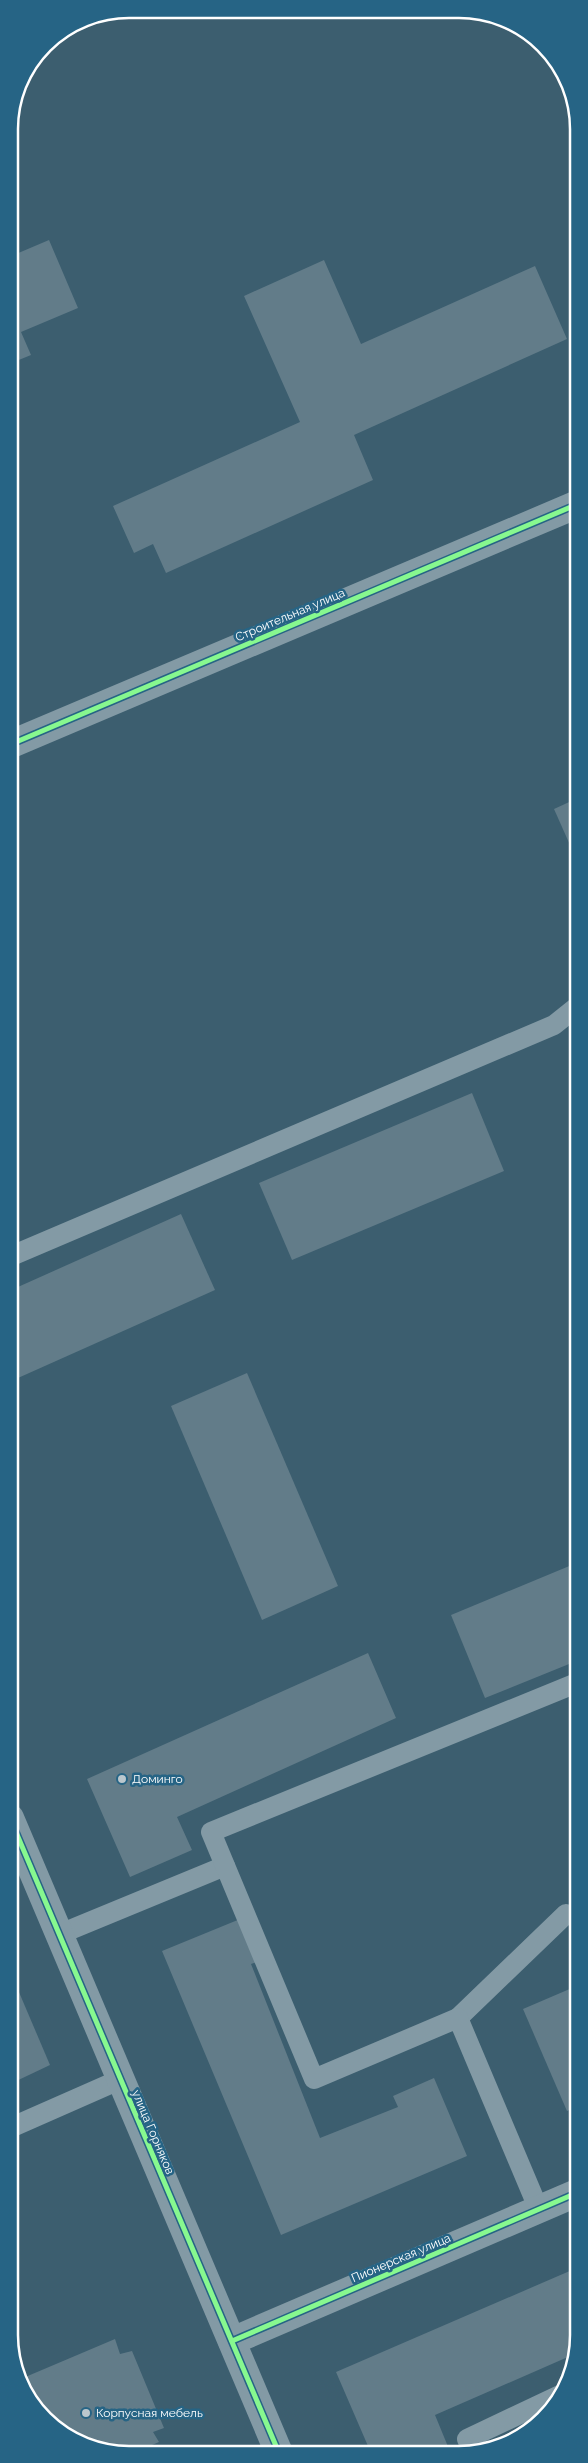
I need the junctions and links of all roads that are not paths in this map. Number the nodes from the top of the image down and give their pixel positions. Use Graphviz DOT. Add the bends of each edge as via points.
graph roads {
  1 [pos="570,507"];
  2 [pos="18,741"];
  3 [pos="570,1012"];
  4 [pos="18,1253"];
  5 [pos="570,1686"];
  6 [pos="18,1837"];
  7 [pos="225,1866"];
  8 [pos="566,1914"];
  9 [pos="60,1934"];
  10 [pos="458,2018"];
  11 [pos="119,2080"];
  12 [pos="18,2124"];
  13 [pos="570,2196"];
  14 [pos="539,2210"];
  15 [pos="232,2341"];
  16 [pos="549,2400"];
  17 [pos="470,2445"];
  18 [pos="276,2446"];
  1 -- 2 [label="street, Строительная улица"];
  3 -- 4 [label="lane" via="554,1025"];
  5 -- 7 [label="lane" via="211,1832"];
  6 -- 9 [label="street, улица Горняков"];
  7 -- 9 [label="lane"];
  7 -- 10 [label="lane" via="314,2080"];
  8 -- 10 [label="lane"];
  9 -- 11 [label="street, улица Горняков"];
  10 -- 14 [label="lane"];
  11 -- 12 [label="lane"];
  11 -- 15 [label="street, улица Горняков"];
  13 -- 14 [label="street, Пионерская улица"];
  14 -- 15 [label="street, Пионерская улица"];
  15 -- 18 [label="street, улица Горняков"];
  16 -- 17 [label="lane" via="467,2439"];
}
